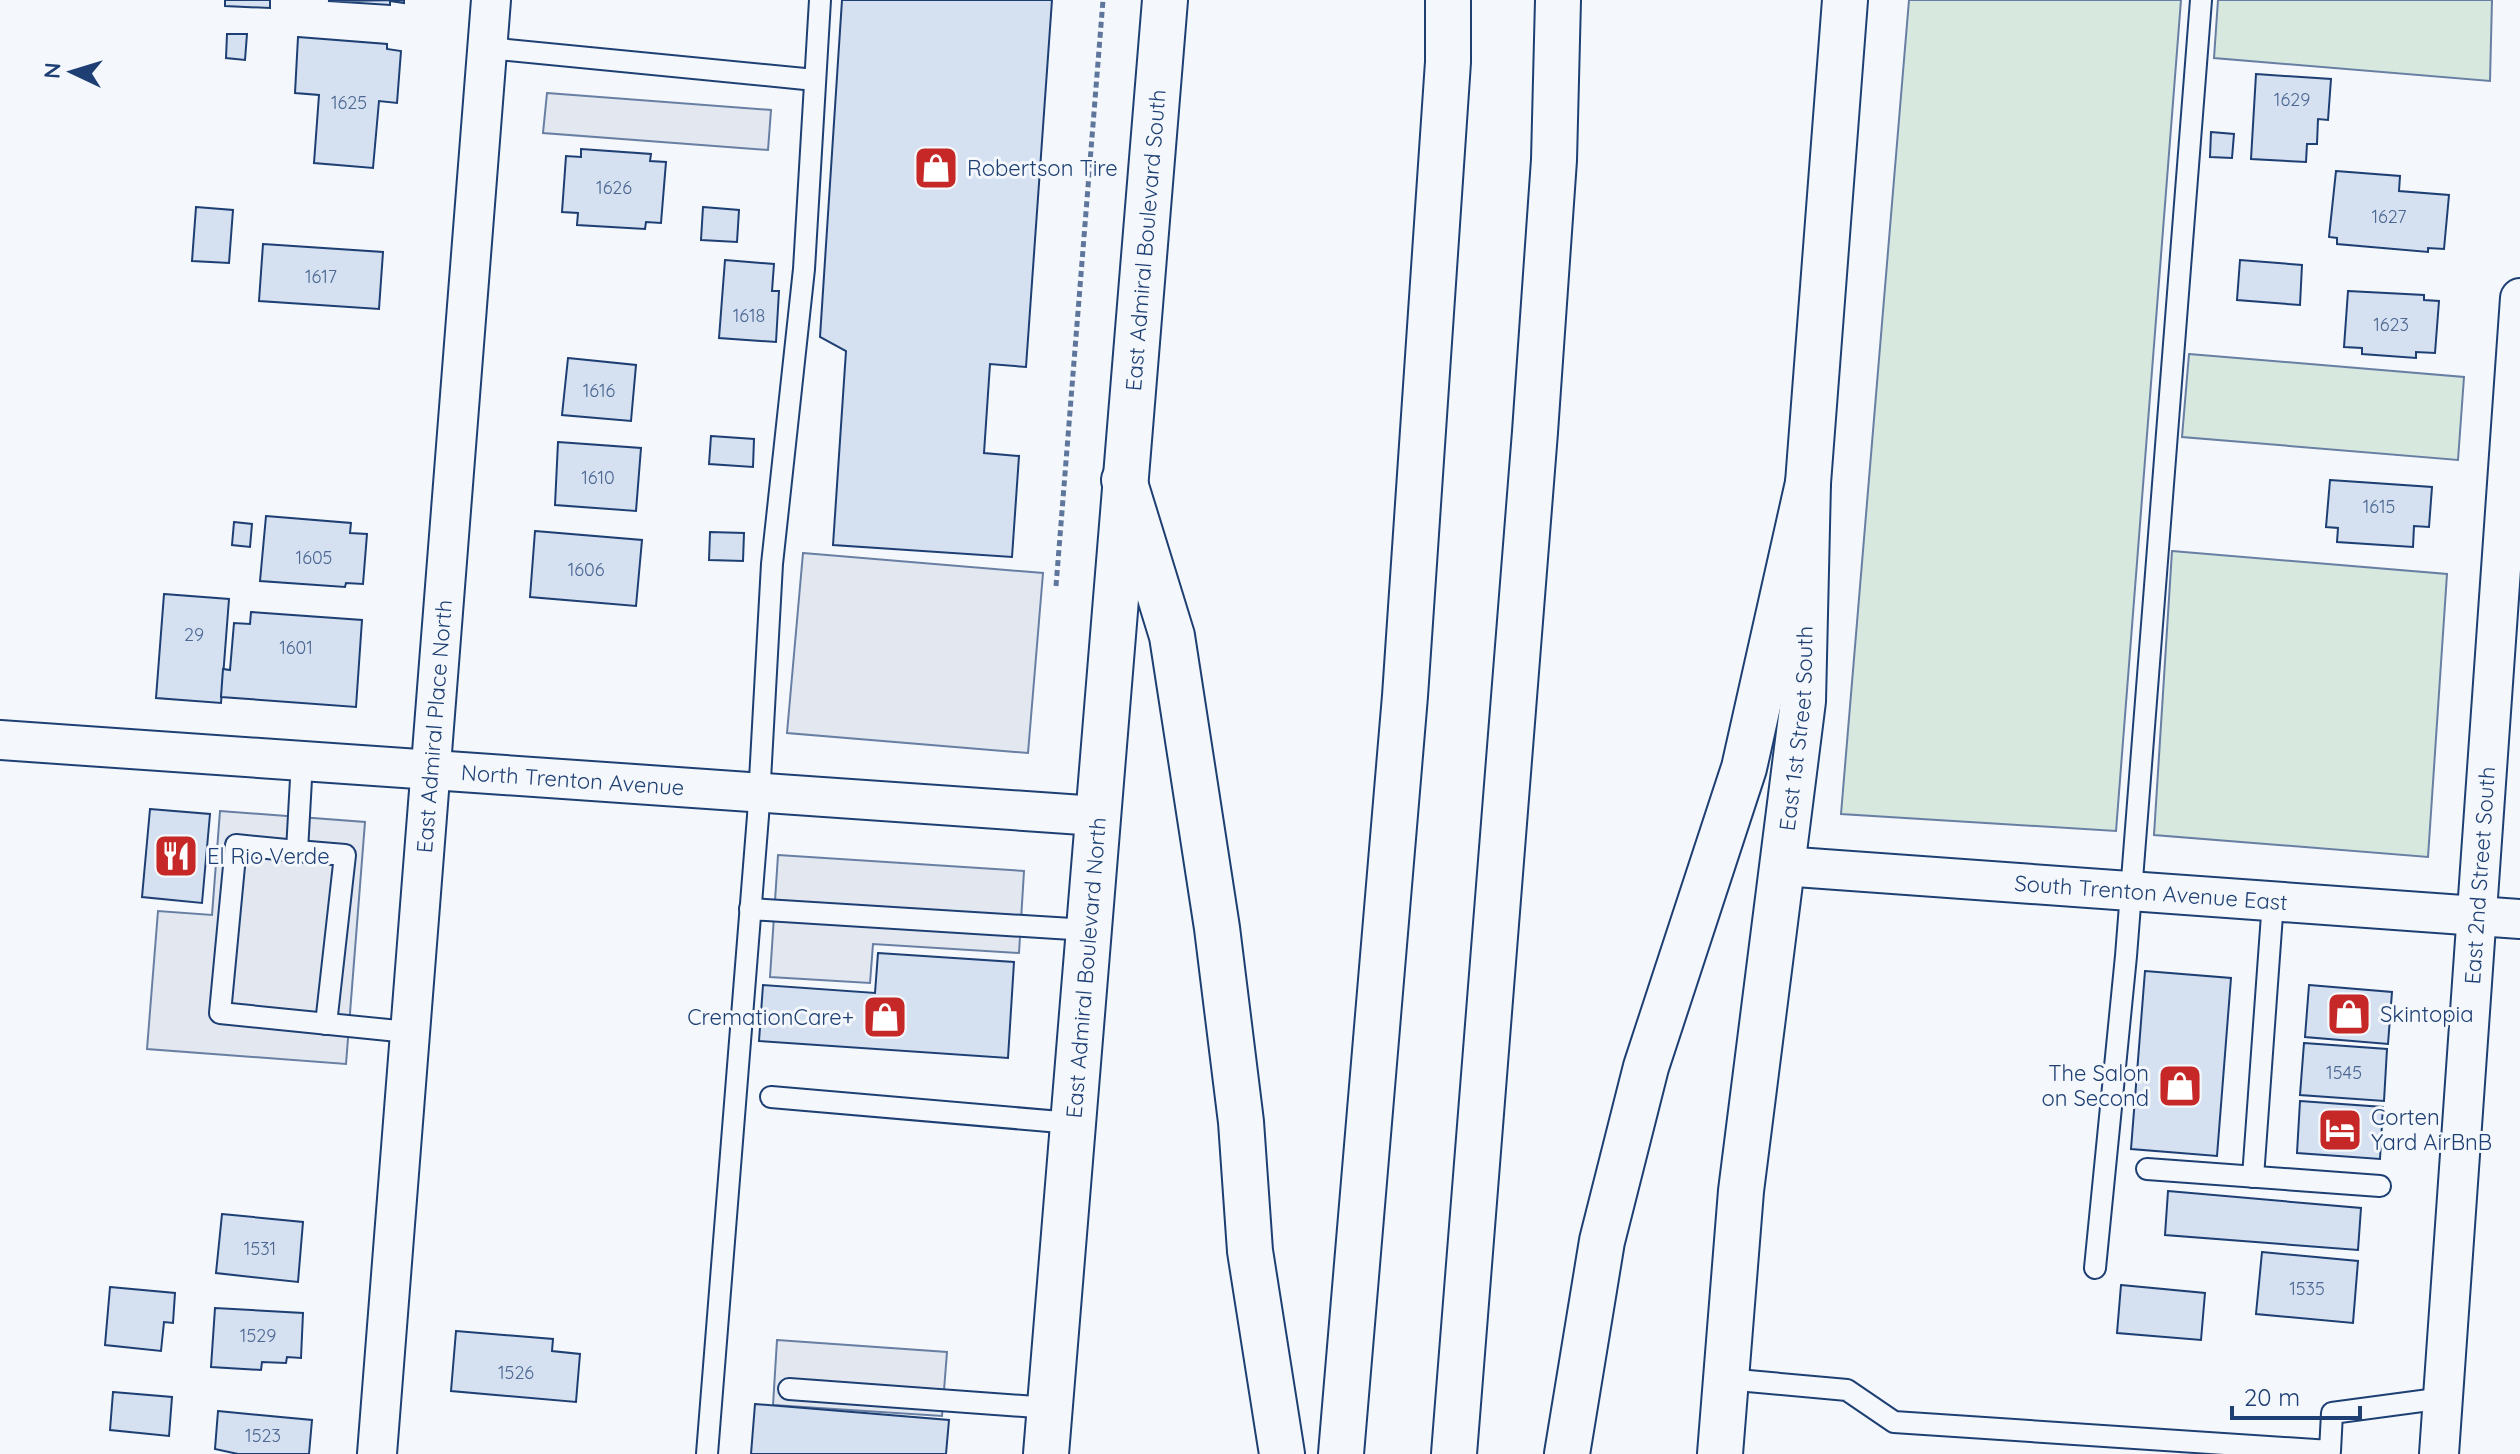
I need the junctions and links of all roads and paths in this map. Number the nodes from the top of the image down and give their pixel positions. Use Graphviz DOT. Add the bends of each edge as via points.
graph roads {
  1 [pos="491,0"];
  2 [pos="820,0"];
  3 [pos="1103,0"];
  4 [pos="1165,0"];
  5 [pos="1448,0"];
  6 [pos="1558,0"];
  7 [pos="1845,0"];
  8 [pos="2201,0"];
  9 [pos="488,48"];
  10 [pos="815,80"];
  11 [pos="2520,298"];
  12 [pos="1124,480"];
  13 [pos="1808,483"];
  14 [pos="1056,586"];
  15 [pos="0,740"];
  16 [pos="302,761"];
  17 [pos="431,770"];
  18 [pos="756,792"];
  19 [pos="1097,816"];
  20 [pos="297,851"];
  21 [pos="1782,866"];
  22 [pos="2131,891"];
  23 [pos="2273,901"];
  24 [pos="750,909"];
  25 [pos="2477,916"];
  26 [pos="2520,919"];
  27 [pos="1088,930"];
  28 [pos="326,1024"];
  29 [pos="408,1032"];
  30 [pos="771,1097"];
  31 [pos="1072,1123"];
  32 [pos="2147,1169"];
  33 [pos="2253,1177"];
  34 [pos="2380,1186"];
  35 [pos="2095,1268"];
  36 [pos="1726,1379"];
  37 [pos="789,1389"];
  38 [pos="2444,1398"];
  39 [pos="1050,1408"];
  40 [pos="2330,1452"];
  41 [pos="377,1454"];
  42 [pos="707,1454"];
  43 [pos="1046,1454"];
  44 [pos="1282,1454"];
  45 [pos="1341,1454"];
  46 [pos="1454,1454"];
  47 [pos="1567,1454"];
  48 [pos="1720,1454"];
  49 [pos="2439,1454"];
  1 -- 9 [label="street, East Admiral Place North"];
  2 -- 10 [label="lane"];
  3 -- 14 [label="path"];
  4 -- 12 [label="main road, East Admiral Boulevard South"];
  5 -- 45 [label="main road" via="1405,696"];
  6 -- 46 [label="main road" via="1538,402"];
  7 -- 13 [label="main road, East 1st Street South"];
  8 -- 22 [label="lane"];
  9 -- 10 [label="lane"];
  9 -- 17 [label="street, East Admiral Place North"];
  10 -- 18 [label="lane" via="804,269 772,564"];
  11 -- 25 [label="street, East 2nd Street South"];
  12 -- 19 [label="main road, East Admiral Boulevard North"];
  12 -- 44 [label="main road" via="1172,636 1217,928 1241,1122 1250,1251"];
  13 -- 21 [label="main road, East 1st Street South" via="1803,701"];
  13 -- 47 [label="main road" via="1744,768 1646,1067 1605,1227"];
  15 -- 16 [label="street, North Trenton Avenue"];
  16 -- 17 [label="street, North Trenton Avenue"];
  16 -- 20 [label="lane"];
  17 -- 18 [label="street, North Trenton Avenue"];
  17 -- 29 [label="street, East Admiral Place North"];
  18 -- 19 [label="street, North Trenton Avenue"];
  18 -- 24 [label="lane"];
  19 -- 27 [label="main road, East Admiral Boulevard North"];
  20 -- 28 [label="lane" via="345,855"];
  20 -- 28 [label="lane" via="236,845 220,1013"];
  21 -- 22 [label="street, South Trenton Avenue East"];
  21 -- 36 [label="main road, East 1st Street South" via="1742,1177"];
  22 -- 23 [label="street, South Trenton Avenue East"];
  22 -- 35 [label="lane"];
  23 -- 25 [label="street, South Trenton Avenue East"];
  23 -- 33 [label="lane"];
  24 -- 27 [label="lane"];
  24 -- 42 [label="lane"];
  25 -- 26 [label="street, South Trenton Avenue East"];
  25 -- 38 [label="street, East 2nd Street South"];
  27 -- 31 [label="main road, East Admiral Boulevard North"];
  28 -- 29 [label="lane"];
  29 -- 41 [label="street, East Admiral Place North"];
  30 -- 31 [label="lane"];
  31 -- 39 [label="main road, East Admiral Boulevard North"];
  32 -- 33 [label="lane"];
  33 -- 34 [label="lane"];
  36 -- 40 [label="lane" via="1847,1390 1894,1422"];
  36 -- 48 [label="main road, East 1st Street South"];
  37 -- 39 [label="lane"];
  38 -- 40 [label="lane" via="2332,1413"];
  38 -- 49 [label="street, East 2nd Street South"];
  39 -- 43 [label="main road, East Admiral Boulevard North"];
}
